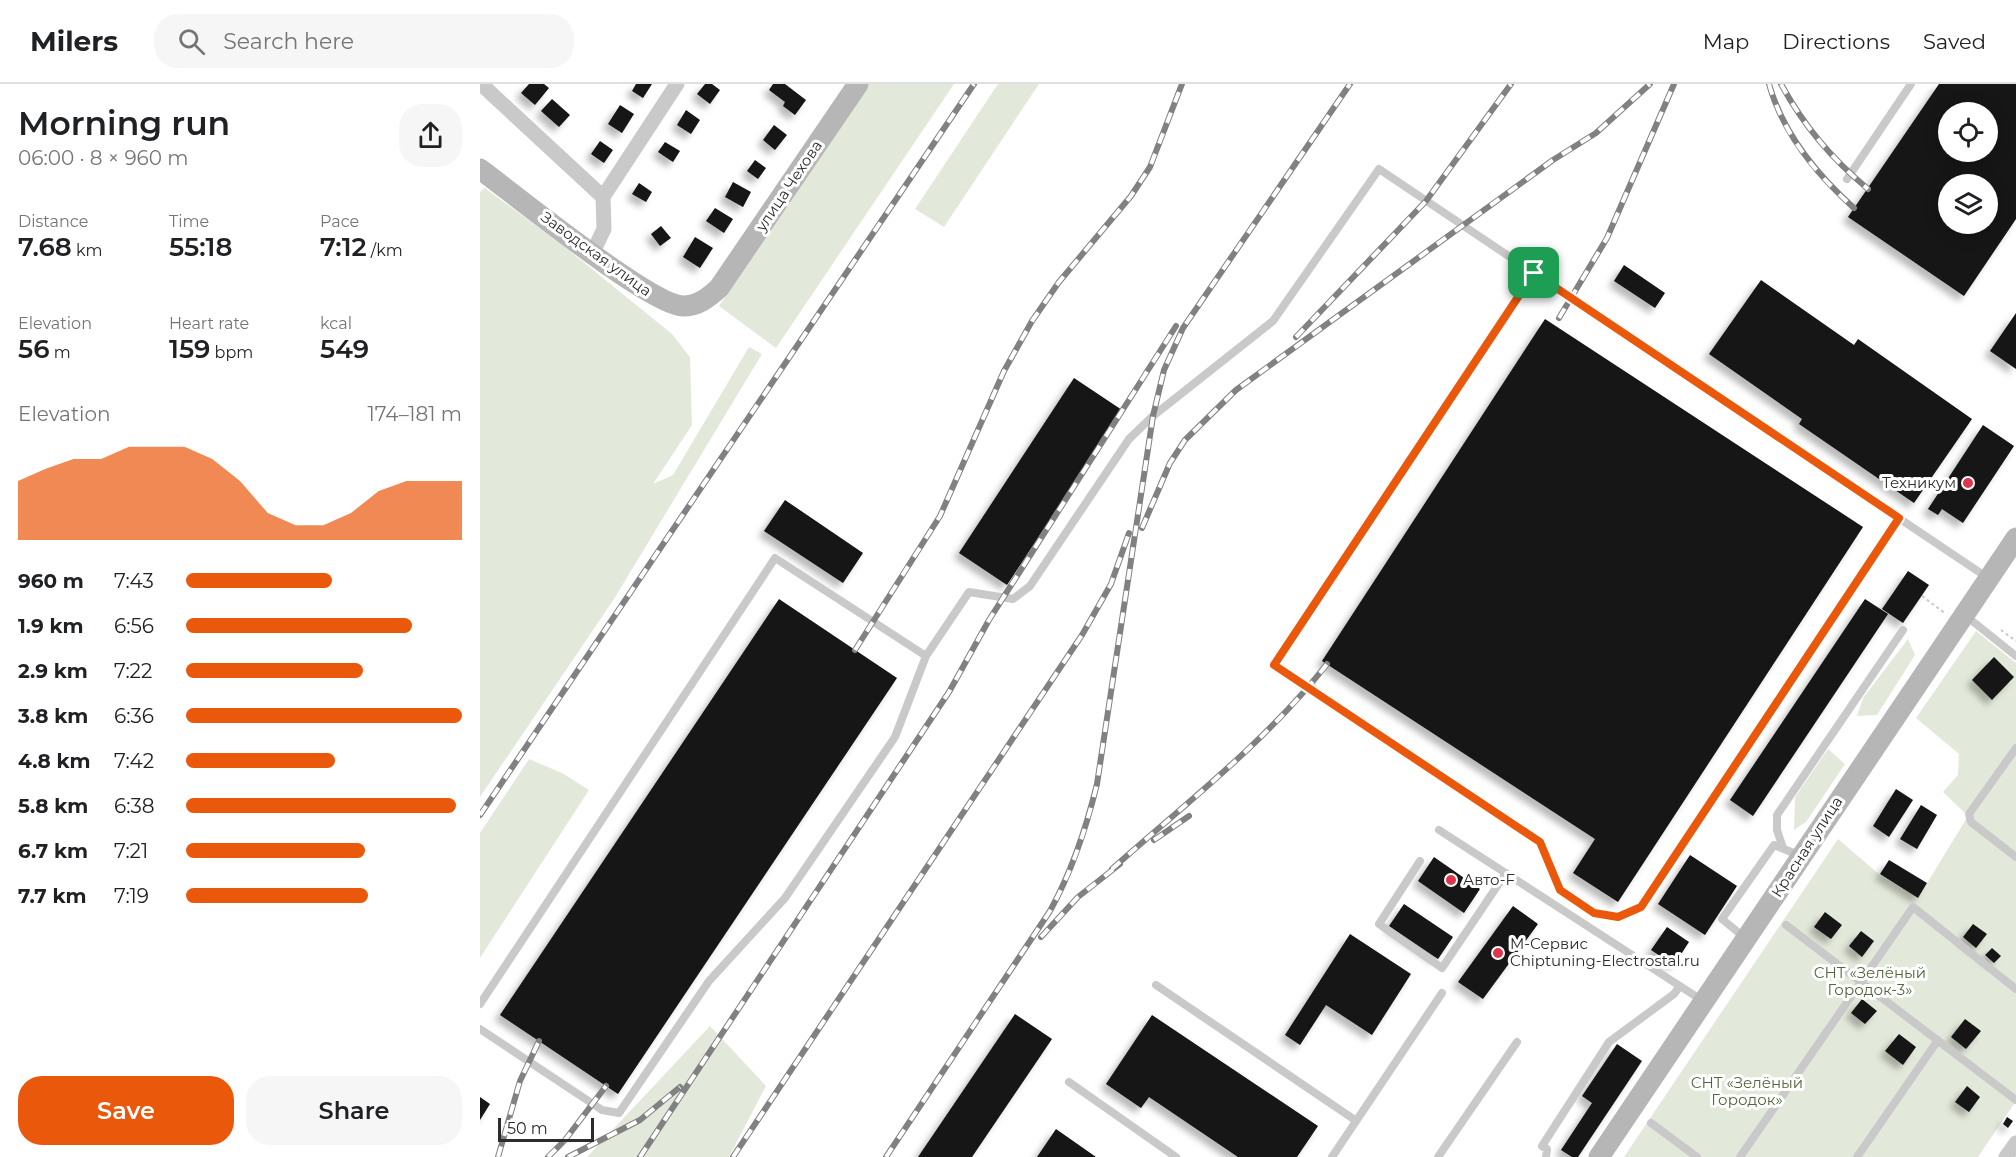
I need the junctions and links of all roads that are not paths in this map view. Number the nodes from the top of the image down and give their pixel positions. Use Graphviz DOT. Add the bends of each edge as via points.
graph roads {
  1 [pos="481,84"];
  2 [pos="677,84"];
  3 [pos="858,84"];
  4 [pos="1911,84"];
  5 [pos="480,170"];
  6 [pos="1847,179"];
  7 [pos="603,197"];
  8 [pos="593,252"];
  9 [pos="1534,273"];
  10 [pos="719,288"];
  11 [pos="1899,518"];
  12 [pos="2016,538"];
  13 [pos="1989,579"];
  14 [pos="1960,617"];
  15 [pos="1903,630"];
  16 [pos="926,656"];
  17 [pos="2016,656"];
  18 [pos="2016,748"];
  19 [pos="1439,830"];
  20 [pos="1792,852"];
  21 [pos="2016,857"];
  22 [pos="1420,861"];
  23 [pos="1506,873"];
  24 [pos="1786,925"];
  25 [pos="1747,939"];
  26 [pos="1860,981"];
  27 [pos="1156,985"];
  28 [pos="1680,986"];
  29 [pos="2016,989"];
  30 [pos="1442,993"];
  31 [pos="1704,1002"];
  32 [pos="480,1004"];
  33 [pos="480,1029"];
  34 [pos="1938,1040"];
  35 [pos="1517,1042"];
  36 [pos="1069,1082"];
  37 [pos="2016,1100"];
  38 [pos="1355,1120"];
  39 [pos="1651,1123"];
  40 [pos="2016,1143"];
  41 [pos="1176,1157"];
  42 [pos="1332,1157"];
  43 [pos="1438,1157"];
  44 [pos="1546,1157"];
  45 [pos="1599,1157"];
  46 [pos="1697,1157"];
  47 [pos="1740,1157"];
  48 [pos="1857,1157"];
  49 [pos="2006,1157"];
  1 -- 7 [label="street"];
  2 -- 7 [label="street"];
  3 -- 10 [label="main road, улица Чехова"];
  4 -- 6 [label="lane"];
  5 -- 8 [label="main road, Заводская улица"];
  7 -- 8 [label="street" via="604,229"];
  8 -- 10 [label="main road, Заводская улица" via="642,288 682,306 704,302"];
  9 -- 11 [label="lane"];
  9 -- 11 [label="lane" via="1274,665 1540,842 1560,890 1594,913 1618,917 1641,907"];
  9 -- 16 [label="lane" via="1379,169 1273,321 1129,439 1030,586 1013,599 969,592"];
  11 -- 13 [label="lane"];
  12 -- 13 [label="main road, Красная улица"];
  13 -- 14 [label="main road, Красная улица"];
  14 -- 17 [label="lane"];
  14 -- 20 [label="main road, Красная улица"];
  15 -- 20 [label="lane" via="1777,815 1777,830"];
  16 -- 32 [label="lane" via="775,558"];
  16 -- 33 [label="lane" via="895,737 785,898 709,981 619,1113 602,1110"];
  18 -- 21 [label="lane" via="1969,814 1971,822"];
  19 -- 23 [label="lane"];
  20 -- 25 [label="main road, Красная улица"];
  20 -- 25 [label="lane" via="1774,844 1722,920"];
  22 -- 23 [label="lane" via="1379,924 1442,968"];
  23 -- 28 [label="lane"];
  24 -- 26 [label="lane"];
  25 -- 31 [label="main road, Красная улица"];
  26 -- 29 [label="lane" via="1913,908"];
  26 -- 34 [label="lane"];
  26 -- 47 [label="lane"];
  27 -- 38 [label="lane"];
  28 -- 31 [label="lane"];
  28 -- 44 [label="lane" via="1608,1042 1542,1146 1548,1149"];
  30 -- 38 [label="lane"];
  31 -- 45 [label="main road, Красная улица"];
  34 -- 37 [label="lane"];
  34 -- 48 [label="lane"];
  35 -- 43 [label="lane"];
  36 -- 41 [label="lane"];
  38 -- 42 [label="lane"];
  39 -- 46 [label="lane"];
  40 -- 49 [label="street"];
}
